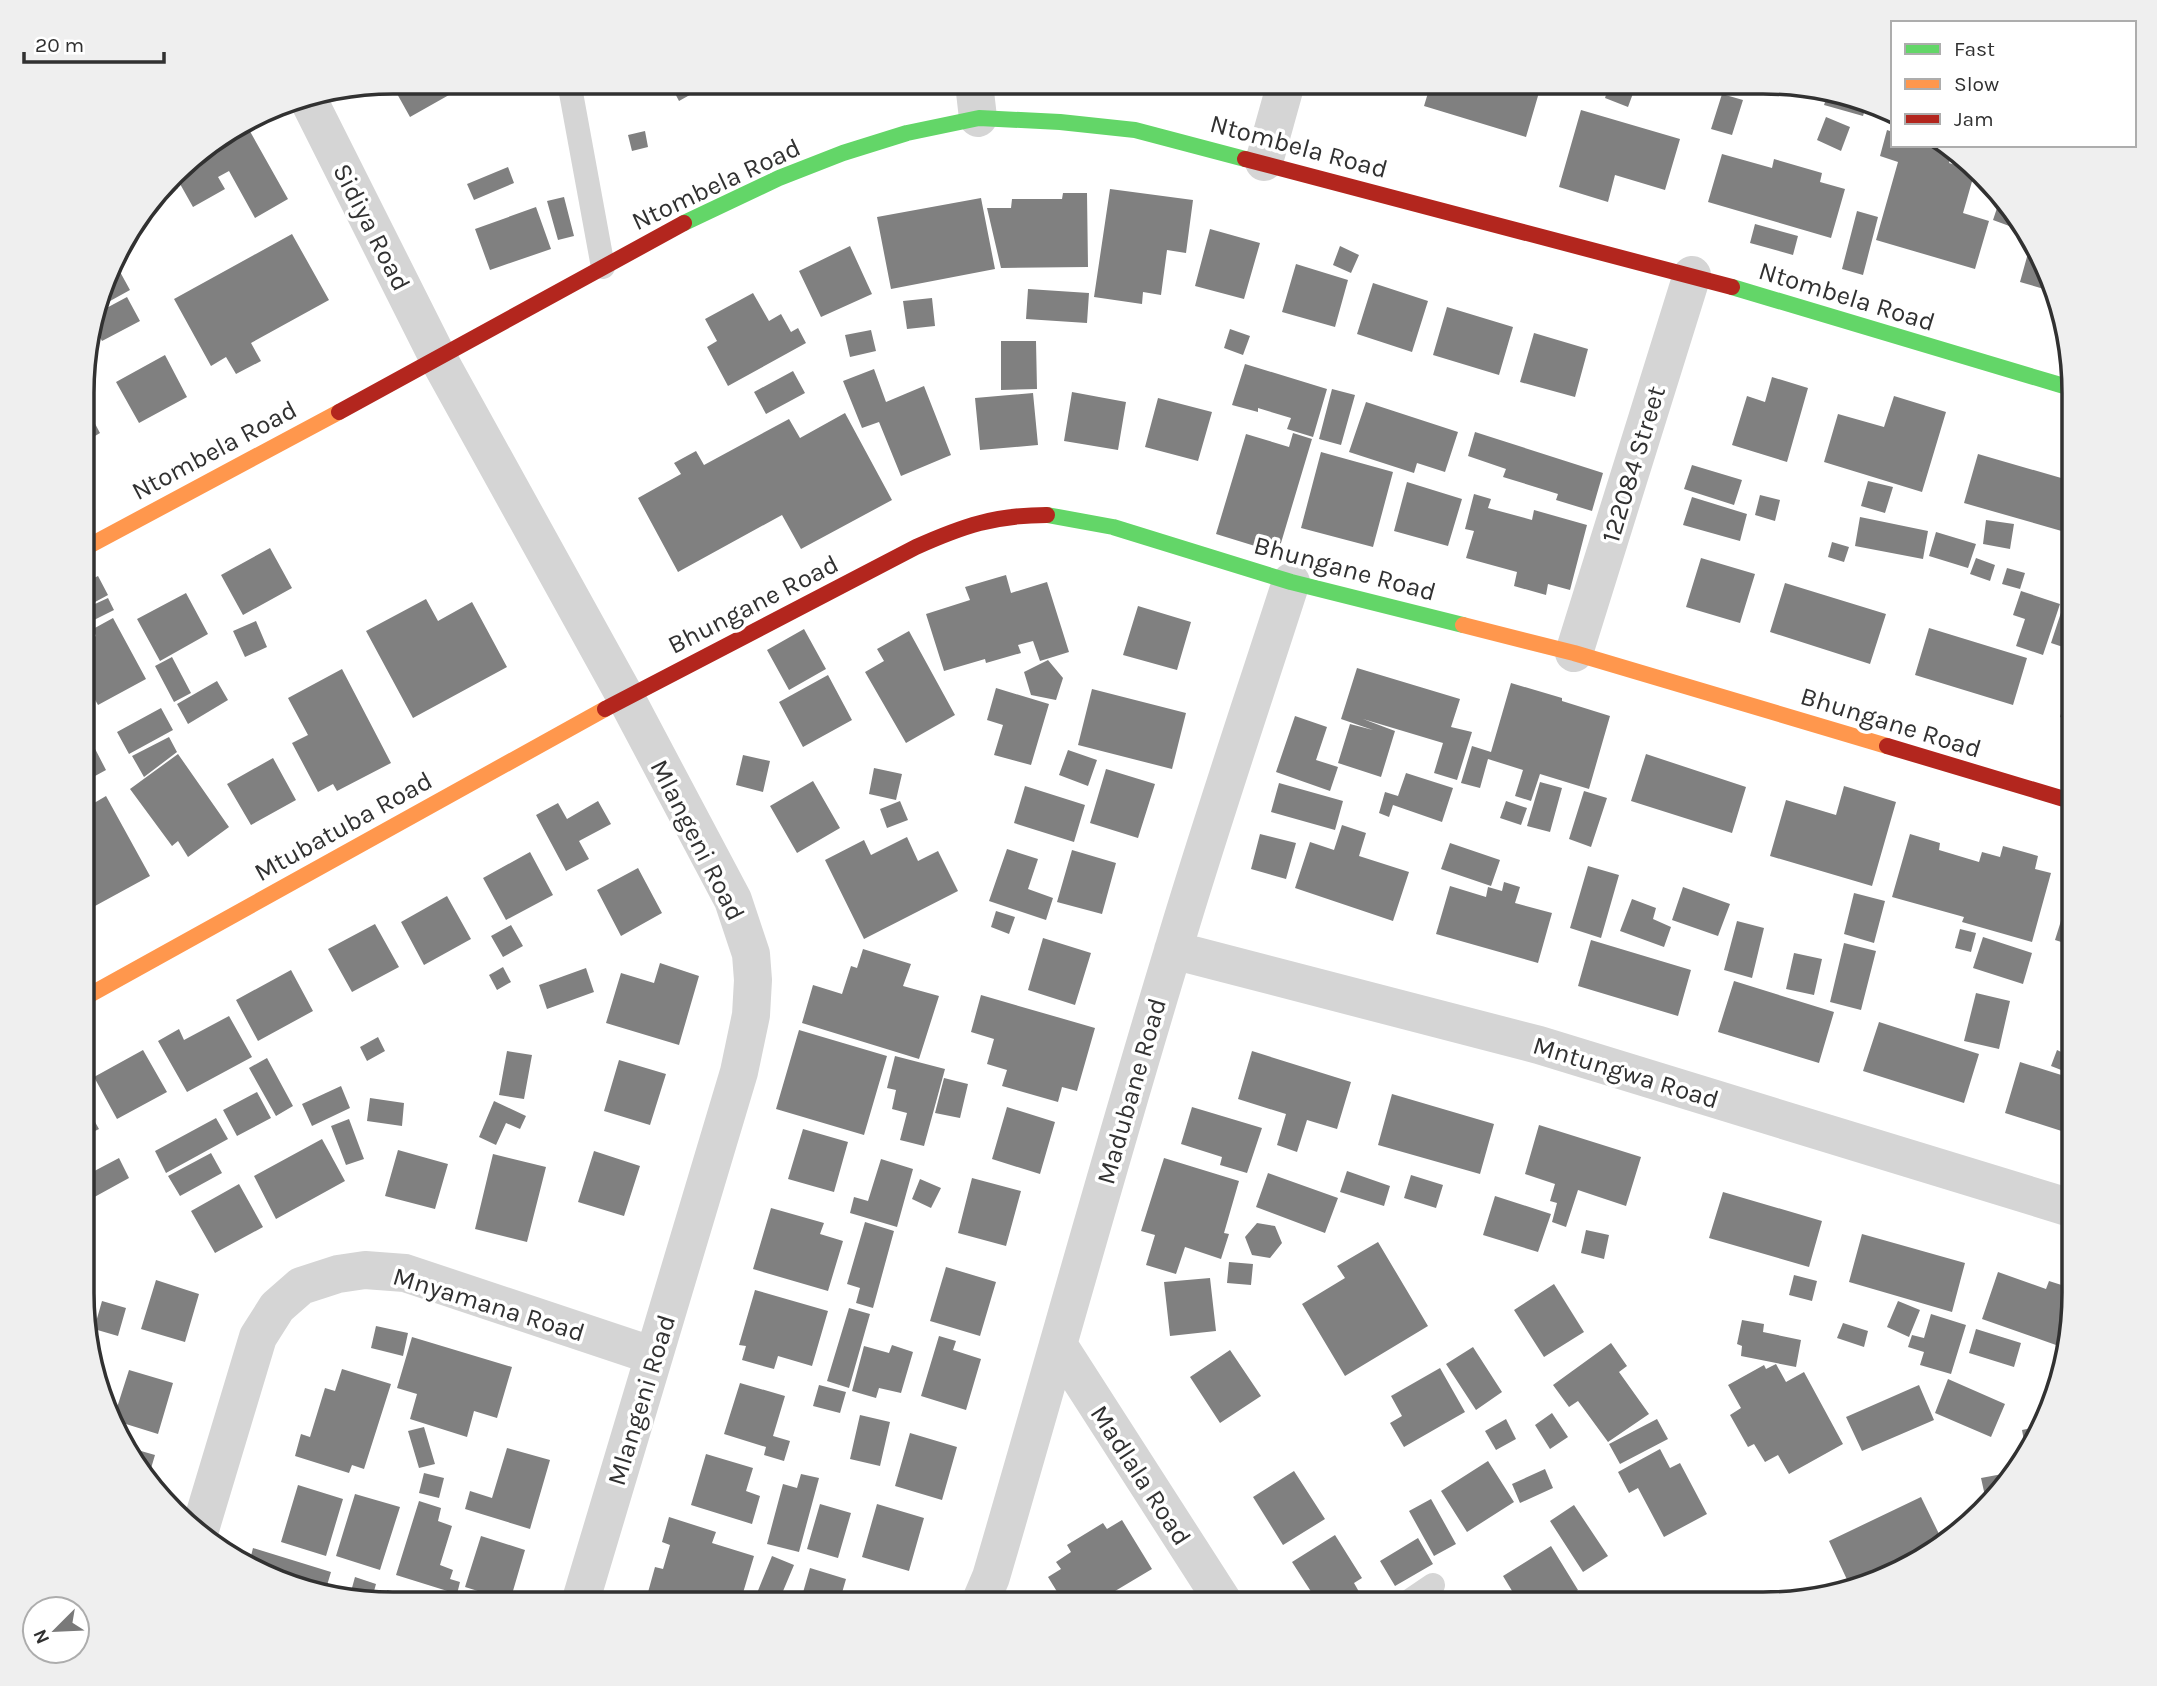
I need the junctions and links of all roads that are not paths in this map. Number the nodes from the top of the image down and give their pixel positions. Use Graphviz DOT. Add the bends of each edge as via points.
graph roads {
  1 [pos="571,94"];
  2 [pos="1283,94"];
  3 [pos="976,101"];
  4 [pos="312,106"];
  5 [pos="1264,162"];
  6 [pos="603,267"];
  7 [pos="1692,275"];
  8 [pos="438,358"];
  9 [pos="2062,385"];
  10 [pos="94,543"];
  11 [pos="1291,582"];
  12 [pos="1574,653"];
  13 [pos="626,698"];
  14 [pos="2062,798"];
  15 [pos="1173,950"];
  16 [pos="94,992"];
  17 [pos="2062,1205"];
  18 [pos="1059,1346"];
  19 [pos="654,1356"];
  20 [pos="202,1522"];
  21 [pos="1433,1585"];
  22 [pos="583,1592"];
  23 [pos="985,1592"];
  24 [pos="1216,1592"];
  25 [pos="1423,1592"];
  1 -- 6 [label="lane"];
  2 -- 5 [label="street"];
  3 -- 5 [label="street, Ntombela Road" via="1052,121 1136,130"];
  3 -- 6 [label="street, Ntombela Road" via="733,198"];
  4 -- 8 [label="street, Sidiya Road"];
  5 -- 7 [label="street, Ntombela Road"];
  6 -- 8 [label="street, Ntombela Road"];
  7 -- 9 [label="street, Ntombela Road"];
  7 -- 12 [label="street, 122084 Street"];
  8 -- 10 [label="street, Ntombela Road"];
  8 -- 13 [label="street, Mlangeni Road"];
  11 -- 12 [label="street, Bhungane Road"];
  11 -- 13 [label="street, Bhungane Road" via="1113,527 1053,516 1012,516 959,528 916,547"];
  11 -- 15 [label="street, Madubane Road"];
  12 -- 14 [label="street, Bhungane Road"];
  13 -- 16 [label="street, Mtubatuba Road"];
  13 -- 19 [label="street, Mlangeni Road" via="733,900 751,954 753,981 739,1072"];
  15 -- 17 [label="street, Mntungwa Road" via="1539,1045"];
  15 -- 18 [label="street, Madubane Road"];
  18 -- 23 [label="street, Madubane Road"];
  18 -- 24 [label="street, Madlala Road"];
  19 -- 20 [label="street, Mnyamana Road" via="405,1273 365,1270 301,1286 277,1307 258,1337"];
  19 -- 22 [label="street, Mlangeni Road"];
  21 -- 25 [label="lane"];
}
